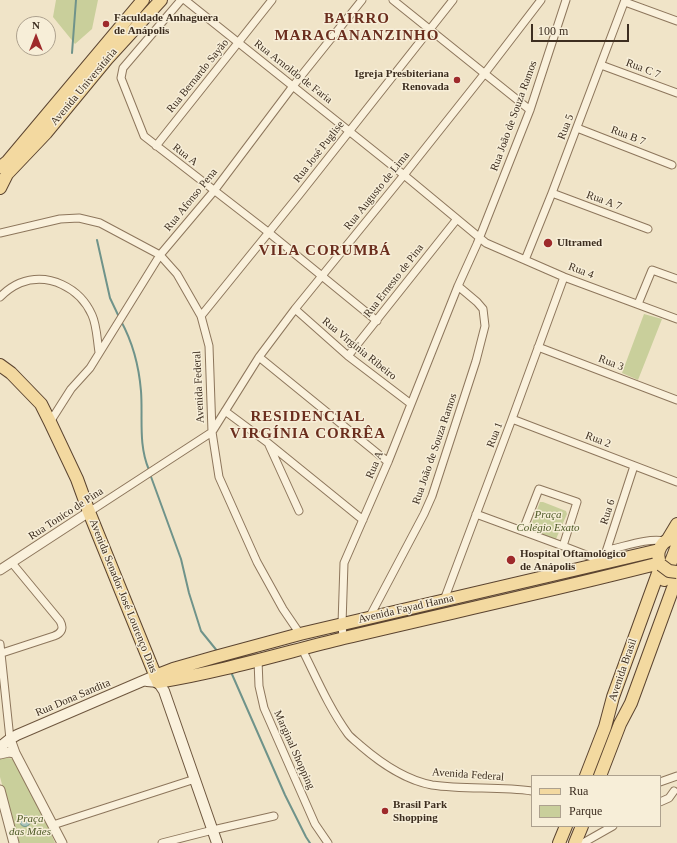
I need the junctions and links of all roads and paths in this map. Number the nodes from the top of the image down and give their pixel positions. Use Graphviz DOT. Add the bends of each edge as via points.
graph roads {
  1 [pos="143,0"];
  2 [pos="161,0"];
  3 [pos="181,0"];
  4 [pos="185,0"];
  5 [pos="272,0"];
  6 [pos="362,0"];
  7 [pos="393,0"];
  8 [pos="453,0"];
  9 [pos="541,0"];
  10 [pos="566,0"];
  11 [pos="625,1"];
  12 [pos="677,21"];
  13 [pos="430,29"];
  14 [pos="238,43"];
  15 [pos="103,55"];
  16 [pos="601,65"];
  17 [pos="485,73"];
  18 [pos="293,86"];
  19 [pos="677,93"];
  20 [pos="530,110"];
  21 [pos="577,128"];
  22 [pos="349,131"];
  23 [pos="156,146"];
  24 [pos="672,165"];
  25 [pos="3,171"];
  26 [pos="404,175"];
  27 [pos="0,188"];
  28 [pos="214,191"];
  29 [pos="552,193"];
  30 [pos="457,220"];
  31 [pos="648,229"];
  32 [pos="268,232"];
  33 [pos="0,233"];
  34 [pos="479,238"];
  35 [pos="160,255"];
  36 [pos="525,260"];
  37 [pos="322,276"];
  38 [pos="564,277"];
  39 [pos="677,279"];
  40 [pos="458,286"];
  41 [pos="0,297"];
  42 [pos="638,304"];
  43 [pos="295,310"];
  44 [pos="200,316"];
  45 [pos="677,319"];
  46 [pos="377,321"];
  47 [pos="538,347"];
  48 [pos="99,352"];
  49 [pos="348,356"];
  50 [pos="259,358"];
  51 [pos="0,365"];
  52 [pos="677,400"];
  53 [pos="411,404"];
  54 [pos="225,411"];
  55 [pos="512,420"];
  56 [pos="50,422"];
  57 [pos="212,432"];
  58 [pos="268,443"];
  59 [pos="388,462"];
  60 [pos="634,466"];
  61 [pos="145,477"];
  62 [pos="677,482"];
  63 [pos="299,511"];
  64 [pos="89,512"];
  65 [pos="476,514"];
  66 [pos="363,520"];
  67 [pos="677,524"];
  68 [pos="523,530"];
  69 [pos="669,543"];
  70 [pos="563,546"];
  71 [pos="608,550"];
  72 [pos="677,562"];
  73 [pos="12,563"];
  74 [pos="602,564"];
  75 [pos="660,564"];
  76 [pos="0,570"];
  77 [pos="677,572"];
  78 [pos="677,577"];
  79 [pos="497,589"];
  80 [pos="444,600"];
  81 [pos="500,601"];
  82 [pos="369,618"];
  83 [pos="342,624"];
  84 [pos="300,634"];
  85 [pos="343,638"];
  86 [pos="0,644"];
  87 [pos="302,649"];
  88 [pos="2,653"];
  89 [pos="258,660"];
  90 [pos="153,679"];
  91 [pos="620,724"];
  92 [pos="605,728"];
  93 [pos="5,739"];
  94 [pos="0,747"];
  95 [pos="15,753"];
  96 [pos="0,754"];
  97 [pos="586,775"];
  98 [pos="600,775"];
  99 [pos="673,777"];
  100 [pos="195,779"];
  101 [pos="661,782"];
  102 [pos="0,790"];
  103 [pos="531,791"];
  104 [pos="675,792"];
  105 [pos="661,802"];
  106 [pos="274,816"];
  107 [pos="53,825"];
  108 [pos="566,827"];
  109 [pos="582,827"];
  110 [pos="610,827"];
  111 [pos="213,830"];
  112 [pos="14,843"];
  113 [pos="62,843"];
  114 [pos="162,843"];
  115 [pos="217,843"];
  116 [pos="328,843"];
  117 [pos="559,843"];
  118 [pos="575,843"];
  119 [pos="583,843"];
  1 -- 15 [label="main road, Avenida Universitária"];
  2 -- 15 [label="main road, Avenida Universitária"];
  3 -- 23 [label="street, Rua A" via="123,68 121,78 144,136"];
  4 -- 14 [label="street, Rua Arnoldo de Faria"];
  5 -- 14 [label="street, Rua Bernardo Sayão"];
  6 -- 18 [label="street, Rua Afonso Pena"];
  7 -- 13 [label="street"];
  8 -- 13 [label="street, Rua José Puglise"];
  9 -- 17 [label="street, Rua Augusto de Lima"];
  10 -- 20 [label="street, Rua João de Souza Ramos"];
  11 -- 12 [label="street"];
  11 -- 16 [label="street, Rua 5"];
  13 -- 17 [label="street"];
  13 -- 22 [label="street, Rua José Puglise"];
  14 -- 18 [label="street, Rua Arnoldo de Faria"];
  14 -- 23 [label="street, Rua Bernardo Sayão"];
  15 -- 25 [label="main road, Avenida Universitária"];
  16 -- 19 [label="street, Rua C 7"];
  16 -- 21 [label="street, Rua 5"];
  17 -- 20 [label="street"];
  17 -- 26 [label="street, Rua Augusto de Lima"];
  18 -- 22 [label="street, Rua Arnoldo de Faria"];
  18 -- 28 [label="street, Rua Afonso Pena"];
  20 -- 34 [label="street, Rua João de Souza Ramos"];
  21 -- 24 [label="street, Rua B 7"];
  21 -- 29 [label="street, Rua 5"];
  22 -- 26 [label="street, Rua Arnoldo de Faria"];
  22 -- 32 [label="street, Rua José Puglise"];
  23 -- 28 [label="street, Rua A"];
  25 -- 27 [label="main road, Avenida Universitária"];
  26 -- 30 [label="street, Rua Arnoldo de Faria"];
  26 -- 37 [label="street, Rua Augusto de Lima"];
  28 -- 32 [label="street, Rua A"];
  28 -- 35 [label="street, Rua Afonso Pena"];
  29 -- 31 [label="street, Rua A 7"];
  29 -- 36 [label="street, Rua 5"];
  30 -- 34 [label="street, Rua Arnoldo de Faria"];
  30 -- 46 [label="street, Rua Ernesto de Pina"];
  32 -- 37 [label="street, Rua A"];
  32 -- 44 [label="street, Rua José Puglise"];
  33 -- 35 [label="street, Avenida Federal" via="60,219 79,218 100,223"];
  34 -- 36 [label="street, Rua 4"];
  34 -- 40 [label="street, Rua A"];
  35 -- 44 [label="street, Avenida Federal" via="177,274"];
  35 -- 48 [label="street, Rua Afonso Pena"];
  36 -- 38 [label="street, Rua 4"];
  37 -- 43 [label="street, Rua Augusto de Lima"];
  37 -- 46 [label="street, Rua A"];
  38 -- 42 [label="street, Rua 4"];
  38 -- 47 [label="street, Rua 1"];
  39 -- 42 [label="street" via="652,270"];
  40 -- 53 [label="street, Rua A"];
  40 -- 82 [label="street, Rua João de Souza Ramos" via="483,310 484,326 476,361 432,496"];
  41 -- 48 [label="street" via="20,283 46,280 60,283 84,302 92,316"];
  42 -- 45 [label="street, Rua 4"];
  43 -- 49 [label="street, Rua Virgínia Ribeiro"];
  43 -- 50 [label="street, Rua Augusto de Lima"];
  44 -- 57 [label="street, Avenida Federal" via="209,346"];
  46 -- 49 [label="street, Rua Ernesto de Pina"];
  47 -- 52 [label="street, Rua 3"];
  47 -- 55 [label="street, Rua 1"];
  48 -- 56 [label="street, Rua Afonso Pena"];
  49 -- 53 [label="street, Rua Virgínia Ribeiro"];
  50 -- 54 [label="street, Rua Augusto de Lima"];
  50 -- 59 [label="street"];
  51 -- 56 [label="main road, Avenida Senador José Lourenço Dias" via="41,404"];
  53 -- 59 [label="street, Rua A"];
  54 -- 57 [label="street, Rua Augusto de Lima"];
  54 -- 58 [label="street"];
  55 -- 60 [label="street, Rua 2"];
  55 -- 65 [label="street, Rua 1"];
  56 -- 64 [label="main road, Avenida Senador José Lourenço Dias" via="77,479"];
  57 -- 61 [label="street, Rua Augusto de Lima"];
  57 -- 84 [label="street, Avenida Federal" via="219,477 248,545 283,609"];
  58 -- 63 [label="street"];
  58 -- 66 [label="street"];
  59 -- 66 [label="street, Rua A"];
  60 -- 62 [label="street, Rua 2"];
  60 -- 71 [label="street, Rua 6"];
  61 -- 64 [label="street, Rua Tonico de Pina"];
  64 -- 73 [label="street, Rua Tonico de Pina"];
  64 -- 90 [label="main road, Avenida Senador José Lourenço Dias"];
  65 -- 68 [label="street"];
  65 -- 80 [label="street, Rua 1"];
  66 -- 83 [label="street, Rua A" via="344,563"];
  67 -- 69 [label="main road"];
  68 -- 70 [label="street"];
  68 -- 70 [label="street" via="539,489 577,502"];
  69 -- 71 [label="street" via="647,541"];
  69 -- 74 [label="main road, Avenida Fayad Hanna"];
  69 -- 75 [label="main road" via="658,556"];
  69 -- 92 [label="main road" via="618,699"];
  70 -- 74 [label="street" via="594,558"];
  71 -- 74 [label="street, Rua 6"];
  72 -- 91 [label="main road"];
  73 -- 76 [label="street, Rua Tonico de Pina"];
  73 -- 88 [label="street" via="60,621 62,630 54,636"];
  74 -- 79 [label="main road, Avenida Fayad Hanna"];
  75 -- 77 [label="main road, bridge" via="669,571"];
  75 -- 81 [label="main road, Avenida Fayad Hanna"];
  75 -- 92 [label="main road, Avenida Brasil" via="613,697"];
  78 -- 91 [label="main road, Avenida Brasil" via="631,703"];
  79 -- 80 [label="main road, Avenida Fayad Hanna"];
  79 -- 81 [label="main road"];
  80 -- 82 [label="main road, Avenida Fayad Hanna"];
  81 -- 85 [label="main road, Avenida Fayad Hanna"];
  82 -- 83 [label="main road, Avenida Fayad Hanna"];
  83 -- 84 [label="main road, Avenida Fayad Hanna"];
  83 -- 85 [label="street, Rua A"];
  84 -- 90 [label="main road, Avenida Fayad Hanna" via="221,655"];
  85 -- 87 [label="main road, Avenida Fayad Hanna"];
  86 -- 88 [label="street"];
  87 -- 89 [label="main road, Avenida Fayad Hanna"];
  87 -- 103 [label="street, Avenida Federal" via="349,735 392,769 409,778 431,784"];
  88 -- 93 [label="street" via="7,727"];
  89 -- 90 [label="main road, Avenida Fayad Hanna" via="177,679"];
  89 -- 116 [label="street, Marginal Shopping" via="259,686 264,708 315,824"];
  90 -- 93 [label="main road, Rua Dona Sandita"];
  90 -- 100 [label="main road, Avenida Senador José Lourenço Dias" via="164,691"];
  91 -- 98 [label="main road, Avenida Brasil"];
  92 -- 97 [label="main road, Avenida Brasil"];
  93 -- 94 [label="main road, Rua Dona Sandita"];
  93 -- 95 [label="street"];
  95 -- 96 [label="street"];
  95 -- 107 [label="street"];
  99 -- 101 [label="street"];
  99 -- 104 [label="street"];
  100 -- 107 [label="street"];
  100 -- 111 [label="main road, Avenida Senador José Lourenço Dias"];
  102 -- 112 [label="street"];
  104 -- 105 [label="street"];
  106 -- 111 [label="street"];
  107 -- 113 [label="street"];
  108 -- 117 [label="main road"];
  109 -- 118 [label="main road"];
  110 -- 119 [label="street"];
  111 -- 114 [label="street"];
  111 -- 115 [label="main road, Avenida Senador José Lourenço Dias"];
}
